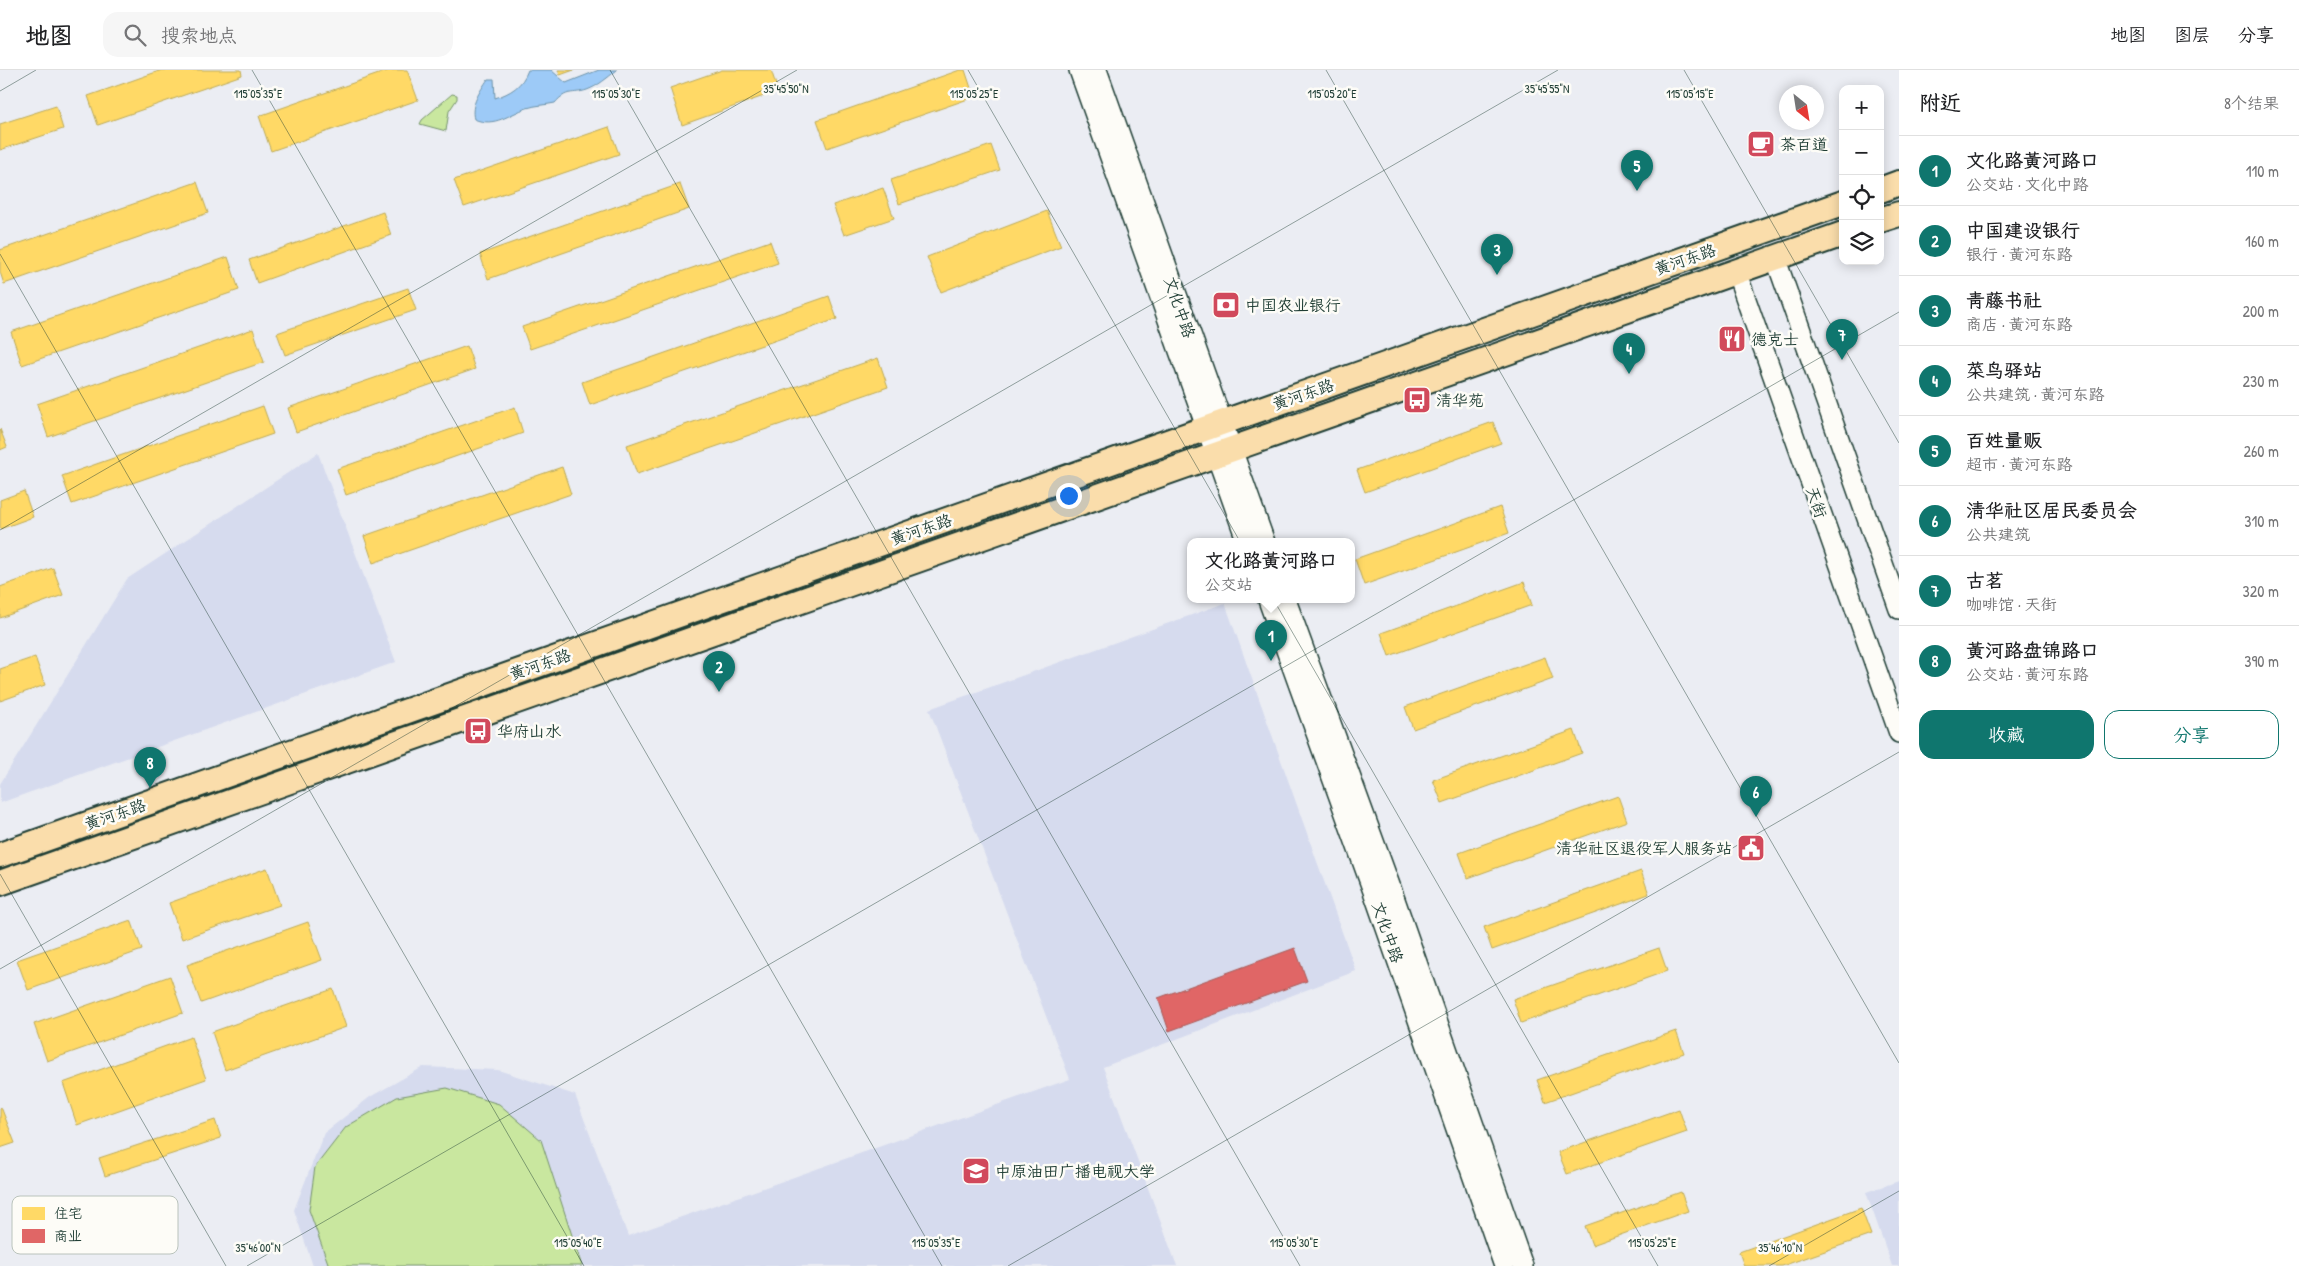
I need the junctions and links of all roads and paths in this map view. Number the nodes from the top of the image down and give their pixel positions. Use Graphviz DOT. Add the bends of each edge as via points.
graph roads {
  1 [pos="1079,70"];
  2 [pos="1097,70"];
  3 [pos="1899,183"];
  4 [pos="1884,189"];
  5 [pos="1839,204"];
  6 [pos="1899,214"];
  7 [pos="1884,219"];
  8 [pos="1839,235"];
  9 [pos="1775,257"];
  10 [pos="1736,271"];
  11 [pos="1214,425"];
  12 [pos="1223,452"];
  13 [pos="1246,538"];
  14 [pos="1263,538"];
  15 [pos="1269,603"];
  16 [pos="1287,603"];
  17 [pos="1899,609"];
  18 [pos="1898,725"];
  19 [pos="0,855"];
  20 [pos="0,884"];
  21 [pos="1504,1266"];
  22 [pos="1523,1266"];
  1 -- 11 [label="street, 文化中路"];
  2 -- 11 [label="street, 文化中路"];
  3 -- 4 [label="main road"];
  5 -- 11 [label="main road, 黄河东路"];
  6 -- 7 [label="main road"];
  8 -- 9 [label="main road, 黄河东路"];
  9 -- 10 [label="main road, 黄河东路"];
  9 -- 17 [label="street"];
  10 -- 12 [label="main road, 黄河东路"];
  10 -- 18 [label="street, 天街"];
  11 -- 12 [label="street, 文化中路"];
  11 -- 19 [label="main road, 黄河东路"];
  12 -- 13 [label="street, 文化中路"];
  12 -- 14 [label="street, 文化中路"];
  12 -- 20 [label="main road, 黄河东路"];
  15 -- 21 [label="street, 文化中路"];
  16 -- 22 [label="street, 文化中路"];
}
